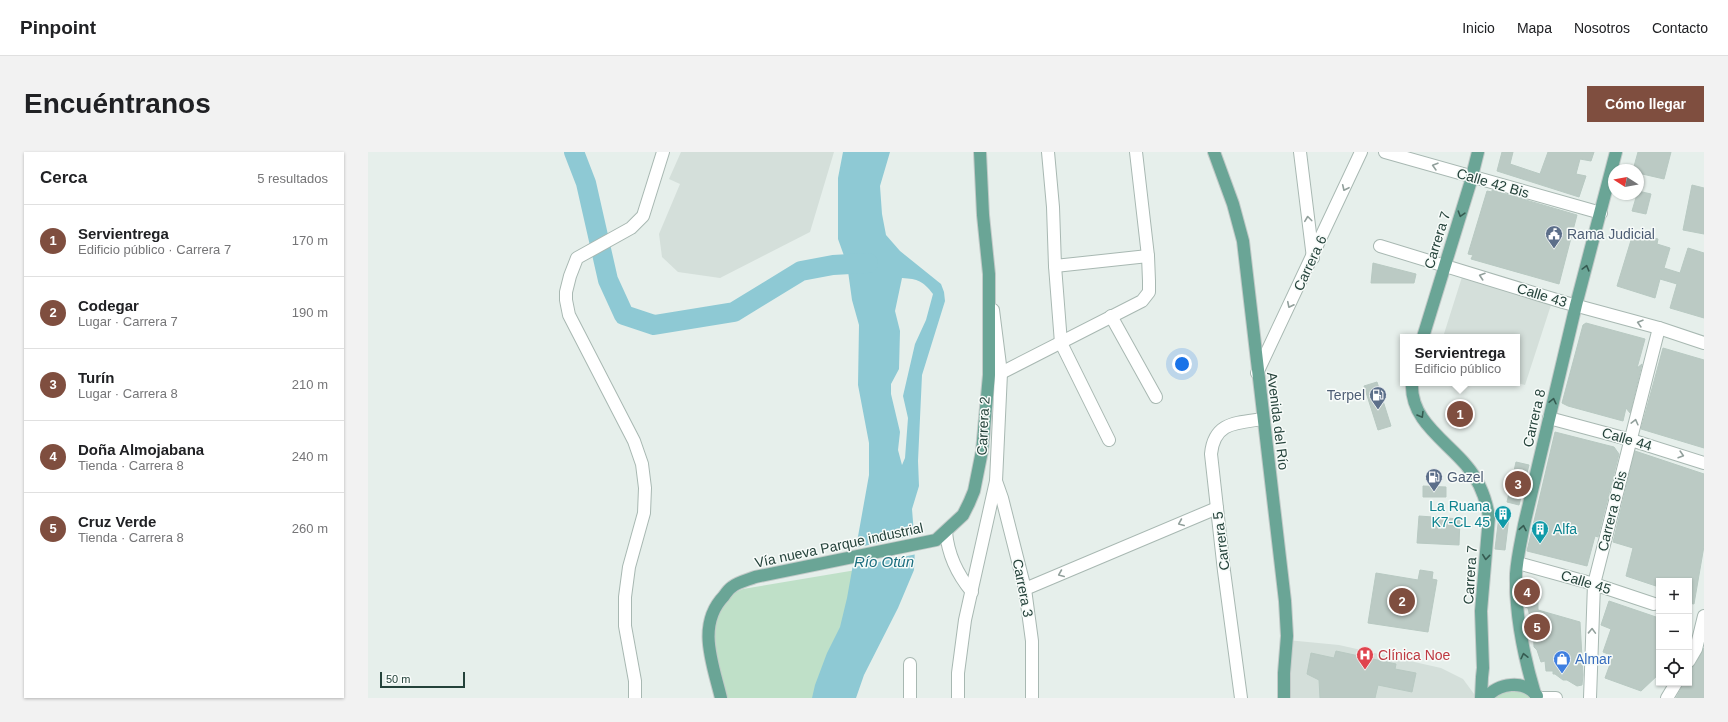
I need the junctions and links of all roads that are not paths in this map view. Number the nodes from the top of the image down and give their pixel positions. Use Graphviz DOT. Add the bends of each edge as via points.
graph roads {
  1 [pos="663,152"];
  2 [pos="980,152"];
  3 [pos="1048,152"];
  4 [pos="1136,152"];
  5 [pos="1214,152"];
  6 [pos="1300,152"];
  7 [pos="1361,152"];
  8 [pos="1385,152"];
  9 [pos="1478,152"];
  10 [pos="1616,152"];
  11 [pos="1472,177"];
  12 [pos="1597,212"];
  13 [pos="1380,246"];
  14 [pos="1148,256"];
  15 [pos="1313,258"];
  16 [pos="1446,265"];
  17 [pos="1055,266"];
  18 [pos="989,274"];
  19 [pos="1576,305"];
  20 [pos="1111,316"];
  21 [pos="1658,328"];
  22 [pos="1424,334"];
  23 [pos="1061,343"];
  24 [pos="1704,343"];
  25 [pos="1001,373"];
  26 [pos="1257,373"];
  27 [pos="1412,386"];
  28 [pos="1156,397"];
  29 [pos="1549,418"];
  30 [pos="1263,419"];
  31 [pos="1109,440"];
  32 [pos="1630,440"];
  33 [pos="1704,463"];
  34 [pos="996,481"];
  35 [pos="1217,508"];
  36 [pos="946,532"];
  37 [pos="1518,562"];
  38 [pos="1594,584"];
  39 [pos="1025,589"];
  40 [pos="972,592"];
  41 [pos="1654,604"];
  42 [pos="1704,616"];
  43 [pos="1692,656"];
  44 [pos="910,664"];
  45 [pos="1674,686"];
  46 [pos="1539,697"];
  47 [pos="635,698"];
  48 [pos="721,698"];
  49 [pos="910,698"];
  50 [pos="958,698"];
  51 [pos="1032,698"];
  52 [pos="1242,698"];
  53 [pos="1284,698"];
  54 [pos="1481,698"];
  55 [pos="1486,698"];
  56 [pos="1556,698"];
  57 [pos="1590,698"];
  58 [pos="1667,698"];
  1 -- 47 [label="street" via="643,216 631,228 577,258 566,292 569,315 634,440 642,464 645,488 644,513 629,567 625,597 625,626 635,681"];
  2 -- 18 [label="main road, Carrera 2"];
  3 -- 17 [label="street"];
  4 -- 14 [label="street"];
  5 -- 26 [label="main road, Avenida del Río" via="1233,204 1242,241"];
  15 -- 6 [label="street, one-way"];
  7 -- 15 [label="street, Carrera 6, one-way"];
  11 -- 8 [label="street, Calle 42 Bis, one-way"];
  9 -- 11 [label="main road, Carrera 7"];
  10 -- 12 [label="main road, Carrera 8"];
  11 -- 12 [label="street, Calle 42 Bis"];
  11 -- 16 [label="main road, Carrera 7, one-way"];
  19 -- 12 [label="main road, Carrera 8, one-way"];
  13 -- 16 [label="street, Calle 43"];
  14 -- 17 [label="street"];
  14 -- 20 [label="street" via="1149,292 1142,301"];
  15 -- 26 [label="street, Carrera 6, one-way"];
  19 -- 16 [label="street, Calle 43, one-way"];
  16 -- 22 [label="main road, Carrera 7"];
  17 -- 23 [label="street"];
  18 -- 25 [label="street, Carrera 2"];
  18 -- 36 [label="main road, Vía nueva Parque industrial" via="989,375 982,451 969,503"];
  21 -- 19 [label="street, Calle 43, one-way"];
  29 -- 19 [label="main road, Carrera 8, one-way"];
  20 -- 23 [label="street"];
  20 -- 28 [label="street"];
  21 -- 24 [label="street, Calle 43"];
  32 -- 21 [label="street, Carrera 8 Bis, one-way"];
  23 -- 25 [label="street"];
  23 -- 31 [label="street"];
  25 -- 34 [label="street, Carrera 2"];
  26 -- 30 [label="main road, Avenida del Río"];
  27 -- 54 [label="main road, Carrera 7, one-way" via="1420,414 1433,432 1466,465 1477,481 1487,504 1489,517 1481,611"];
  29 -- 32 [label="street, Calle 44"];
  37 -- 29 [label="main road, Carrera 8, one-way"];
  30 -- 35 [label="street, Carrera 5" via="1232,423 1217,434 1212,443"];
  30 -- 53 [label="main road, Avenida del Río" via="1287,622"];
  32 -- 33 [label="street, Calle 44, one-way"];
  32 -- 38 [label="street, Carrera 8 Bis"];
  34 -- 39 [label="street, Carrera 3"];
  34 -- 40 [label="street, Carrera 2"];
  35 -- 39 [label="street, one-way"];
  35 -- 52 [label="street, Carrera 5"];
  36 -- 40 [label="street" via="950,555 956,569"];
  36 -- 48 [label="main road, Vía nueva Parque industrial" via="936,540 755,577 732,587 719,600 710,619 708,643"];
  37 -- 38 [label="street, Calle 45"];
  46 -- 37 [label="main road, Carrera 8, one-way" via="1524,657 1518,621"];
  38 -- 41 [label="street, Calle 45"];
  57 -- 38 [label="street, Carrera 8 Bis, one-way"];
  39 -- 51 [label="street, Carrera 3" via="1032,641"];
  40 -- 50 [label="street, Carrera 2" via="965,620"];
  42 -- 43 [label="street"];
  44 -- 49 [label="street"];
  45 -- 58 [label="street"];
  46 -- 55 [label="main road" via="1524,687 1510,685 1495,689"];
  46 -- 56 [label="street"];
}
